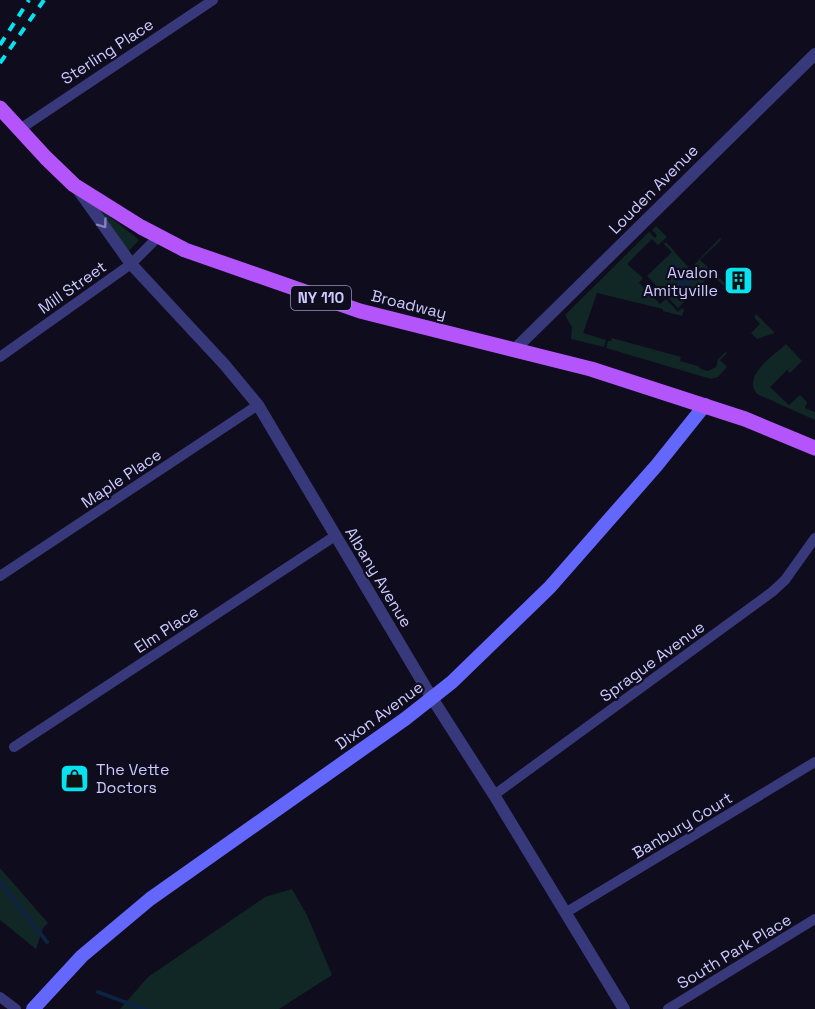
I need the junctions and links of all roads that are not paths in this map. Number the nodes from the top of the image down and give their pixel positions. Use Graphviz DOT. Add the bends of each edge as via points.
graph roads {
  1 [pos="213,0"];
  2 [pos="815,54"];
  3 [pos="0,108"];
  4 [pos="20,129"];
  5 [pos="74,185"];
  6 [pos="158,237"];
  7 [pos="131,264"];
  8 [pos="515,349"];
  9 [pos="0,357"];
  10 [pos="258,405"];
  11 [pos="705,405"];
  12 [pos="815,448"];
  13 [pos="335,536"];
  14 [pos="815,538"];
  15 [pos="0,576"];
  16 [pos="432,698"];
  17 [pos="14,747"];
  18 [pos="815,762"];
  19 [pos="494,795"];
  20 [pos="565,913"];
  21 [pos="815,920"];
  22 [pos="0,997"];
  23 [pos="618,1007"];
  24 [pos="16,1009"];
  25 [pos="33,1009"];
  26 [pos="668,1009"];
  1 -- 4 [label="street, Sterling Place"];
  2 -- 8 [label="street, Louden Avenue"];
  3 -- 4 [label="main road, Broadway / NY 110"];
  4 -- 5 [label="main road, Broadway / NY 110"];
  5 -- 6 [label="main road, Broadway / NY 110"];
  5 -- 7 [label="street, Albany Avenue, one-way"];
  6 -- 7 [label="street, Mill Street"];
  6 -- 8 [label="main road, Broadway / NY 110" via="360,311"];
  7 -- 9 [label="street, Mill Street"];
  7 -- 10 [label="street, Albany Avenue"];
  8 -- 11 [label="main road, Broadway / NY 110"];
  10 -- 13 [label="street, Albany Avenue"];
  10 -- 15 [label="street, Maple Place"];
  11 -- 12 [label="main road, Broadway / NY 110"];
  11 -- 16 [label="main road, Dixon Avenue" via="550,587"];
  13 -- 16 [label="street, Albany Avenue"];
  13 -- 17 [label="street, Elm Place"];
  14 -- 19 [label="street, Sprague Avenue" via="772,592"];
  16 -- 19 [label="street, Albany Avenue"];
  16 -- 25 [label="main road, Dixon Avenue" via="150,899 82,956"];
  18 -- 20 [label="street, Banbury Court"];
  19 -- 20 [label="street, Albany Avenue"];
  20 -- 23 [label="street, Albany Avenue"];
  21 -- 26 [label="street, South Park Place"];
  22 -- 24 [label="street"];
}
